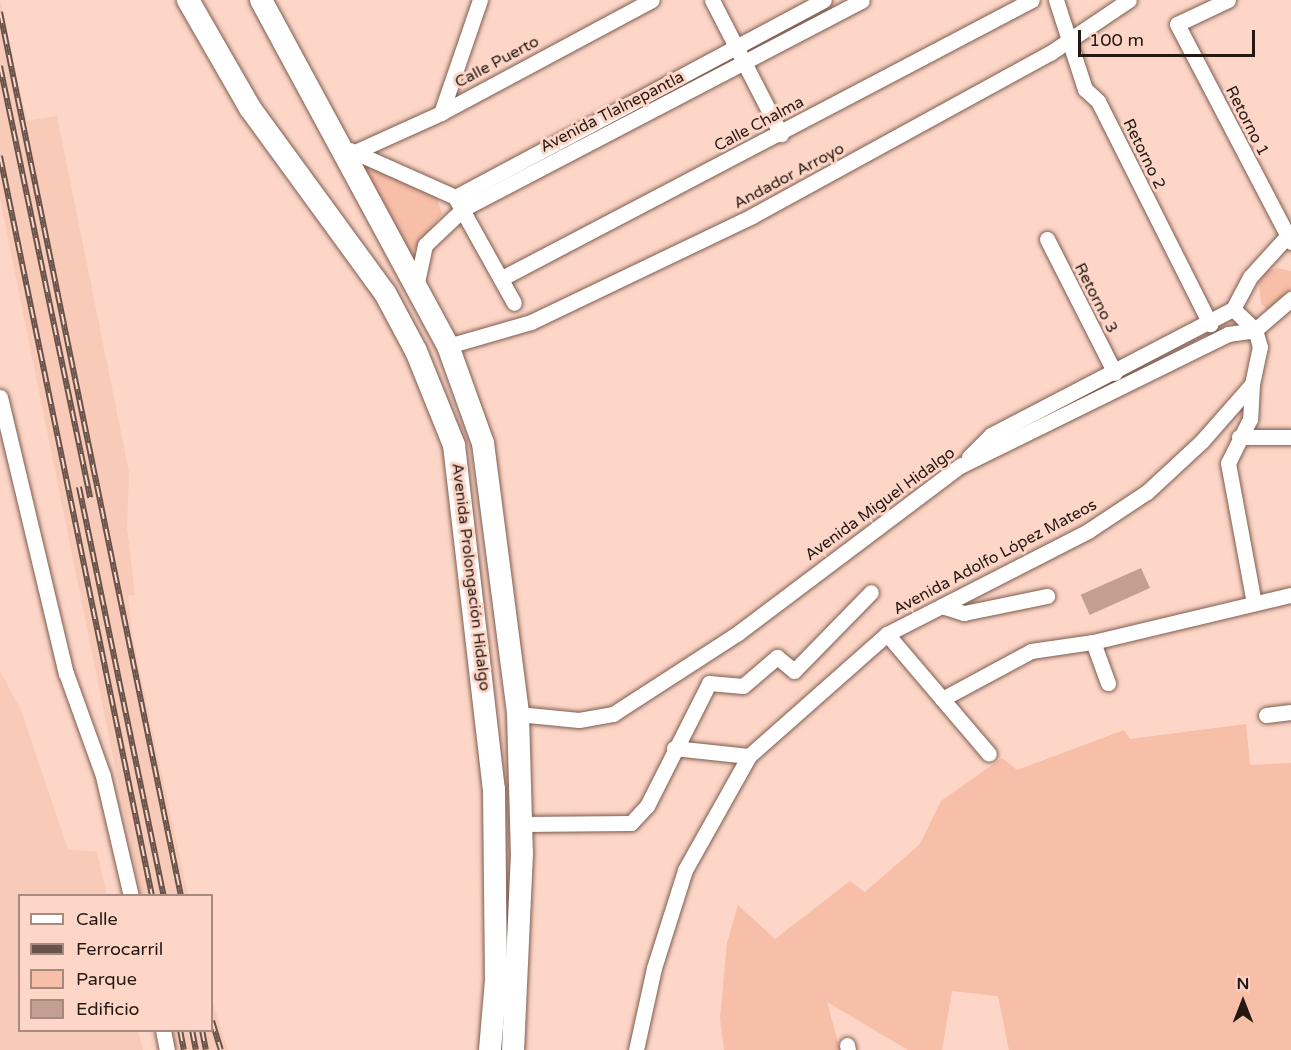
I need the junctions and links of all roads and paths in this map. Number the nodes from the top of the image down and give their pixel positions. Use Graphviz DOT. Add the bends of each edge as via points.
graph roads {
  1 [pos="189,0"];
  2 [pos="261,0"];
  3 [pos="480,0"];
  4 [pos="652,0"];
  5 [pos="712,0"];
  6 [pos="824,0"];
  7 [pos="862,0"];
  8 [pos="1032,0"];
  9 [pos="1056,0"];
  10 [pos="1129,0"];
  11 [pos="1228,0"];
  12 [pos="1072,38"];
  13 [pos="737,45"];
  14 [pos="747,62"];
  15 [pos="441,113"];
  16 [pos="781,134"];
  17 [pos="348,149"];
  18 [pos="459,203"];
  19 [pos="1289,236"];
  20 [pos="1047,239"];
  21 [pos="502,278"];
  22 [pos="416,287"];
  23 [pos="1291,299"];
  24 [pos="514,303"];
  25 [pos="1233,309"];
  26 [pos="1210,324"];
  27 [pos="1256,330"];
  28 [pos="448,346"];
  29 [pos="1115,373"];
  30 [pos="1252,384"];
  31 [pos="0,397"];
  32 [pos="1239,437"];
  33 [pos="1291,437"];
  34 [pos="960,466"];
  35 [pos="871,592"];
  36 [pos="1291,595"];
  37 [pos="1047,596"];
  38 [pos="1254,603"];
  39 [pos="942,606"];
  40 [pos="887,634"];
  41 [pos="1093,642"];
  42 [pos="485,678"];
  43 [pos="1108,683"];
  44 [pos="942,699"];
  45 [pos="1291,712"];
  46 [pos="518,714"];
  47 [pos="1266,715"];
  48 [pos="674,748"];
  49 [pos="989,754"];
  50 [pos="749,756"];
  51 [pos="494,789"];
  52 [pos="521,824"];
  53 [pos="131,894"];
  54 [pos="496,980"];
  55 [pos="519,981"];
  56 [pos="163,1032"];
  57 [pos="167,1050"];
  58 [pos="490,1050"];
  59 [pos="513,1050"];
  60 [pos="636,1050"];
  1 -- 42 [label="highway, Avenida Prolongación Hidalgo" via="250,108 385,293 441,405 463,492"];
  2 -- 17 [label="highway, Avenida Prolongación Hidalgo"];
  3 -- 15 [label="street"];
  4 -- 15 [label="street, Calle Puerto"];
  5 -- 13 [label="street"];
  6 -- 13 [label="street, Avenida Tlalnepantla"];
  7 -- 14 [label="street, Avenida Tlalnepantla"];
  8 -- 16 [label="street, Calle Chalma"];
  9 -- 12 [label="street, Retorno 2"];
  10 -- 12 [label="street, Andador Arroyo"];
  11 -- 19 [label="street, Retorno 1" via="1177,24"];
  12 -- 26 [label="street, Retorno 2" via="1070,49 1085,89 1098,101"];
  12 -- 28 [label="street, Andador Arroyo" via="752,216 531,322"];
  13 -- 14 [label="street"];
  13 -- 18 [label="street, Avenida Tlalnepantla"];
  14 -- 16 [label="street"];
  14 -- 18 [label="street, Avenida Tlalnepantla"];
  15 -- 17 [label="street, Calle Puerto"];
  16 -- 21 [label="street, Calle Chalma"];
  17 -- 18 [label="street"];
  17 -- 22 [label="highway, Avenida Prolongación Hidalgo"];
  18 -- 21 [label="street"];
  18 -- 22 [label="street, Avenida Tlalnepantla" via="425,245"];
  19 -- 25 [label="street" via="1250,277"];
  20 -- 29 [label="street, Retorno 3"];
  21 -- 24 [label="street"];
  22 -- 28 [label="highway, Avenida Prolongación Hidalgo"];
  23 -- 27 [label="street"];
  25 -- 26 [label="street"];
  25 -- 27 [label="street"];
  26 -- 29 [label="street"];
  27 -- 30 [label="street, Avenida Adolfo López Mateos" via="1260,347"];
  27 -- 34 [label="street, Avenida Miguel Hidalgo" via="1228,334"];
  28 -- 46 [label="highway, Avenida Prolongación Hidalgo" via="483,443"];
  29 -- 34 [label="street" via="991,435"];
  30 -- 32 [label="street" via="1250,419"];
  30 -- 39 [label="street, Avenida Adolfo López Mateos" via="1202,441 1147,492 1089,531"];
  31 -- 53 [label="street" via="66,673 103,776"];
  32 -- 33 [label="street"];
  32 -- 38 [label="street" via="1228,463"];
  34 -- 46 [label="street, Avenida Miguel Hidalgo" via="738,633 613,714 579,720"];
  35 -- 48 [label="street" via="794,671 777,657 743,686 709,683"];
  36 -- 38 [label="street"];
  37 -- 39 [label="street" via="964,613"];
  38 -- 41 [label="street"];
  39 -- 40 [label="street, Avenida Adolfo López Mateos"];
  40 -- 44 [label="street"];
  40 -- 50 [label="street, Avenida Adolfo López Mateos"];
  41 -- 43 [label="street"];
  41 -- 44 [label="street" via="1031,651"];
  42 -- 46 [label="highway"];
  42 -- 51 [label="highway, Avenida Prolongación Hidalgo"];
  44 -- 49 [label="street"];
  45 -- 47 [label="street"];
  46 -- 51 [label="highway"];
  46 -- 52 [label="highway, Avenida Prolongación Hidalgo"];
  48 -- 50 [label="street"];
  48 -- 52 [label="street" via="647,806 631,823"];
  50 -- 60 [label="street, Avenida Adolfo López Mateos" via="685,870 654,968"];
  51 -- 54 [label="highway, Avenida Prolongación Hidalgo"];
  52 -- 55 [label="highway, Avenida Prolongación Hidalgo"];
  54 -- 55 [label="highway"];
  54 -- 58 [label="highway, Avenida Prolongación Hidalgo"];
  55 -- 59 [label="highway, Avenida Prolongación Hidalgo"];
  56 -- 57 [label="street"];
}
